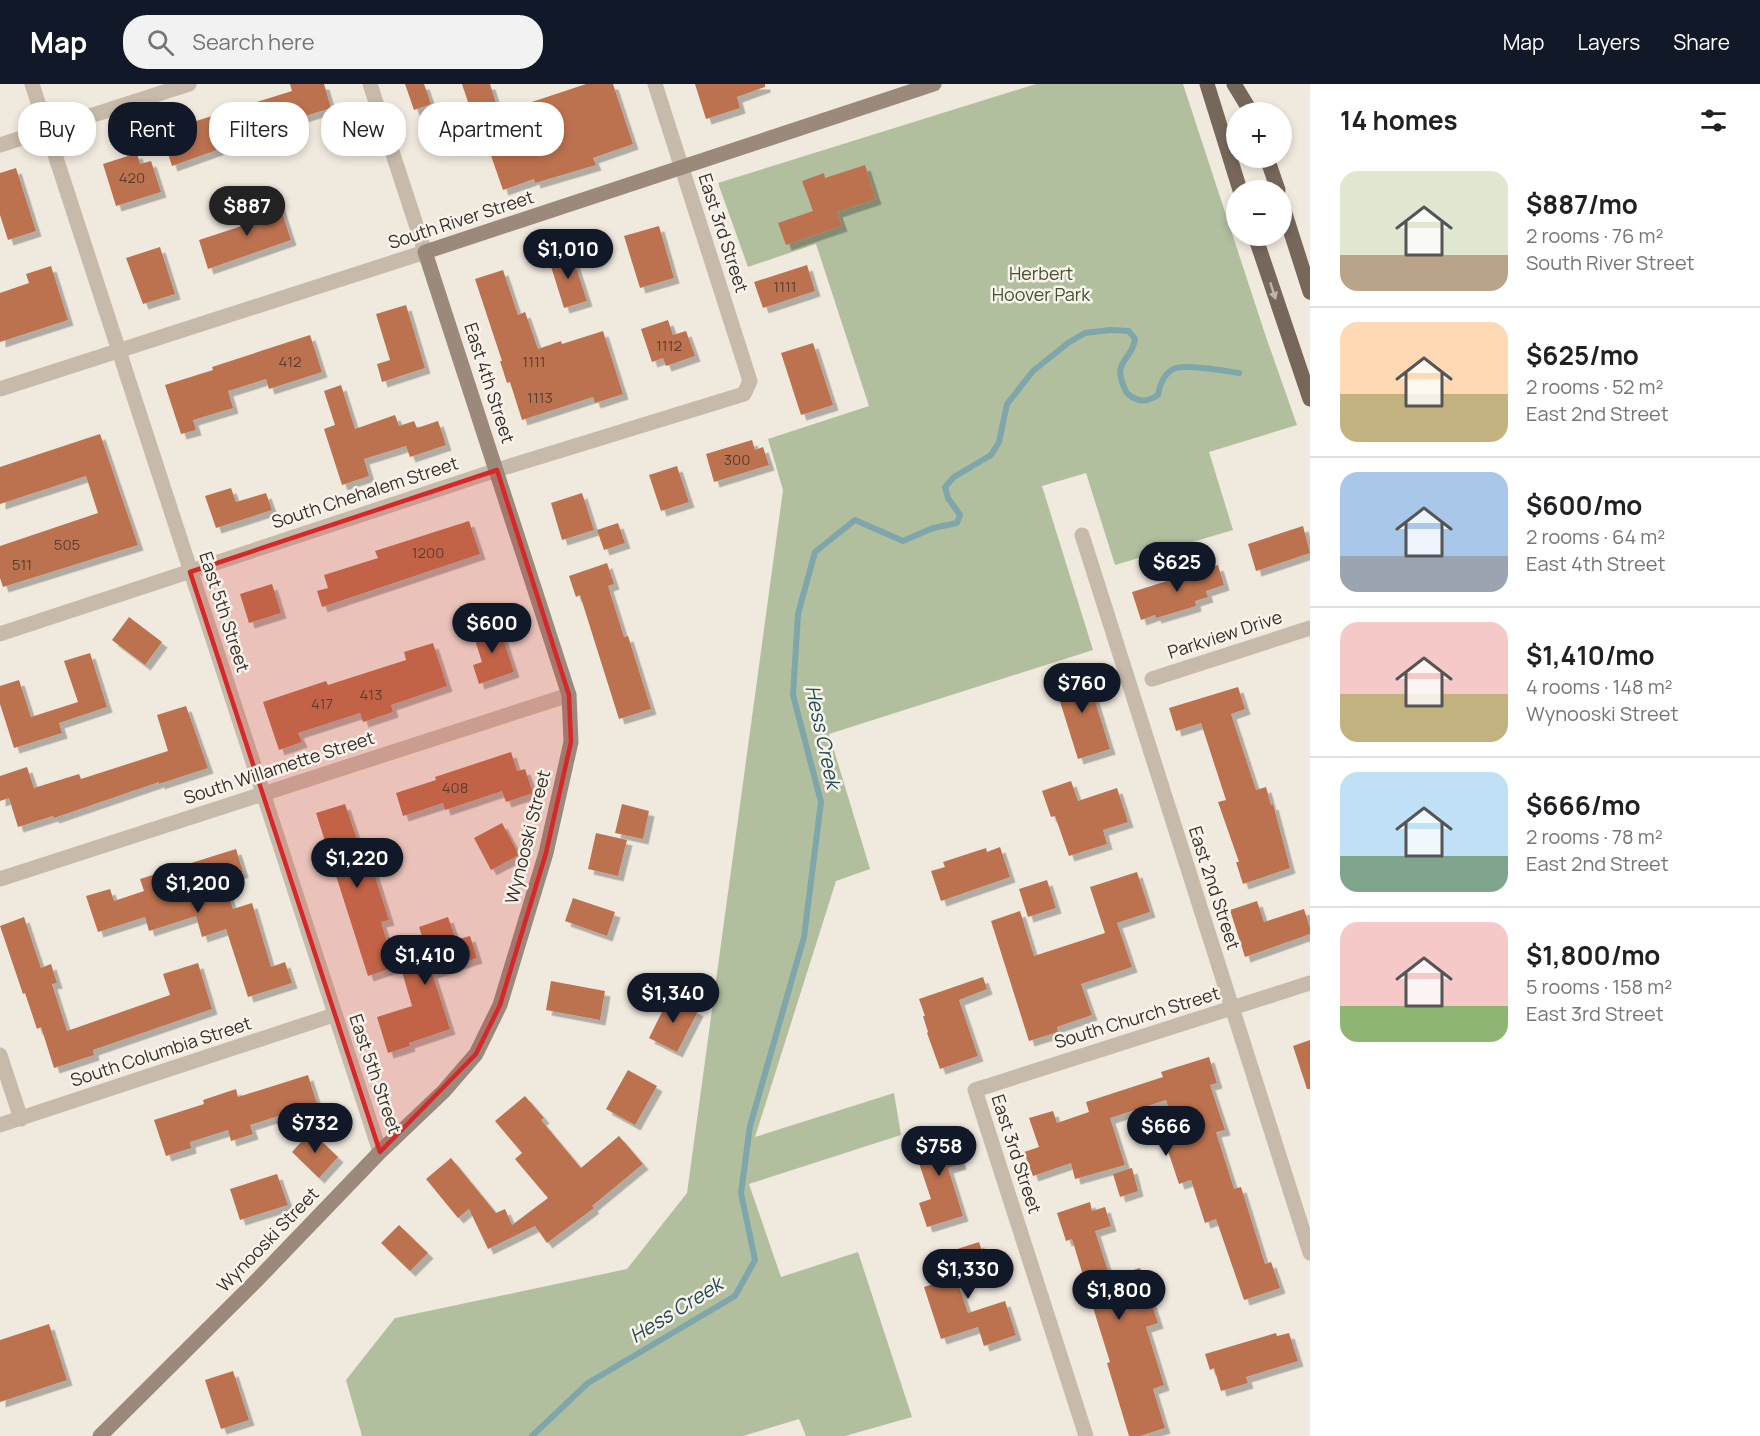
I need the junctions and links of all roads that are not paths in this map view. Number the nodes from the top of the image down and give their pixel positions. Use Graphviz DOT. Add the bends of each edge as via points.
graph roads {
  1 [pos="32,84"];
  2 [pos="189,84"];
  3 [pos="370,84"];
  4 [pos="655,84"];
  5 [pos="934,84"];
  6 [pos="1207,84"];
  7 [pos="1234,84"];
  8 [pos="1246,84"];
  9 [pos="37,102"];
  10 [pos="1246,102"];
  11 [pos="1250,102"];
  12 [pos="96,114"];
  13 [pos="18,139"];
  14 [pos="0,145"];
  15 [pos="54,156"];
  16 [pos="681,167"];
  17 [pos="1237,180"];
  18 [pos="1292,236"];
  19 [pos="1258,246"];
  20 [pos="425,252"];
  21 [pos="1310,292"];
  22 [pos="118,351"];
  23 [pos="0,389"];
  24 [pos="744,394"];
  25 [pos="1310,399"];
  26 [pos="497,470"];
  27 [pos="1082,535"];
  28 [pos="190,572"];
  29 [pos="1310,628"];
  30 [pos="0,634"];
  31 [pos="1152,679"];
  32 [pos="569,696"];
  33 [pos="262,794"];
  34 [pos="0,879"];
  35 [pos="1310,983"];
  36 [pos="1232,1009"];
  37 [pos="334,1015"];
  38 [pos="0,1055"];
  39 [pos="975,1090"];
  40 [pos="21,1119"];
  41 [pos="0,1125"];
  42 [pos="380,1152"];
  43 [pos="1310,1253"];
  44 [pos="100,1436"];
  45 [pos="1086,1436"];
  1 -- 9 [label="street, East 5th Street"];
  2 -- 12 [label="street"];
  3 -- 20 [label="street, East 4th Street"];
  4 -- 16 [label="street, East 3rd Street"];
  5 -- 16 [label="main road, South River Street"];
  6 -- 17 [label="main road"];
  7 -- 10 [label="main road"];
  8 -- 11 [label="main road"];
  13 -- 14 [label="street"];
  15 -- 22 [label="street, East 5th Street"];
  16 -- 20 [label="main road, South River Street"];
  16 -- 24 [label="street, East 3rd Street" via="750,381"];
  18 -- 21 [label="main road"];
  19 -- 25 [label="main road, one-way"];
  20 -- 22 [label="street, South River Street"];
  20 -- 26 [label="main road, East 4th Street"];
  22 -- 23 [label="street, South River Street"];
  22 -- 28 [label="street, East 5th Street"];
  24 -- 26 [label="street, South Chehalem Street"];
  26 -- 28 [label="street, South Chehalem Street"];
  26 -- 32 [label="main road, East 4th Street"];
  27 -- 36 [label="street, East 2nd Street"];
  28 -- 30 [label="street, South Chehalem Street"];
  28 -- 33 [label="street, East 5th Street"];
  29 -- 31 [label="street, Parkview Drive"];
  32 -- 33 [label="street, South Willamette Street"];
  32 -- 42 [label="main road, Wynooski Street" via="571,742 558,804 500,1005 476,1054 444,1091"];
  33 -- 34 [label="street, South Willamette Street"];
  33 -- 37 [label="street, East 5th Street"];
  35 -- 36 [label="street, South Church Street"];
  36 -- 39 [label="street, South Church Street"];
  36 -- 43 [label="street, East 2nd Street"];
  37 -- 40 [label="street, South Columbia Street"];
  37 -- 42 [label="street, East 5th Street"];
  38 -- 40 [label="street"];
  39 -- 45 [label="street, East 3rd Street"];
  40 -- 41 [label="street, South Columbia Street"];
  42 -- 44 [label="main road, Wynooski Street"];
}
